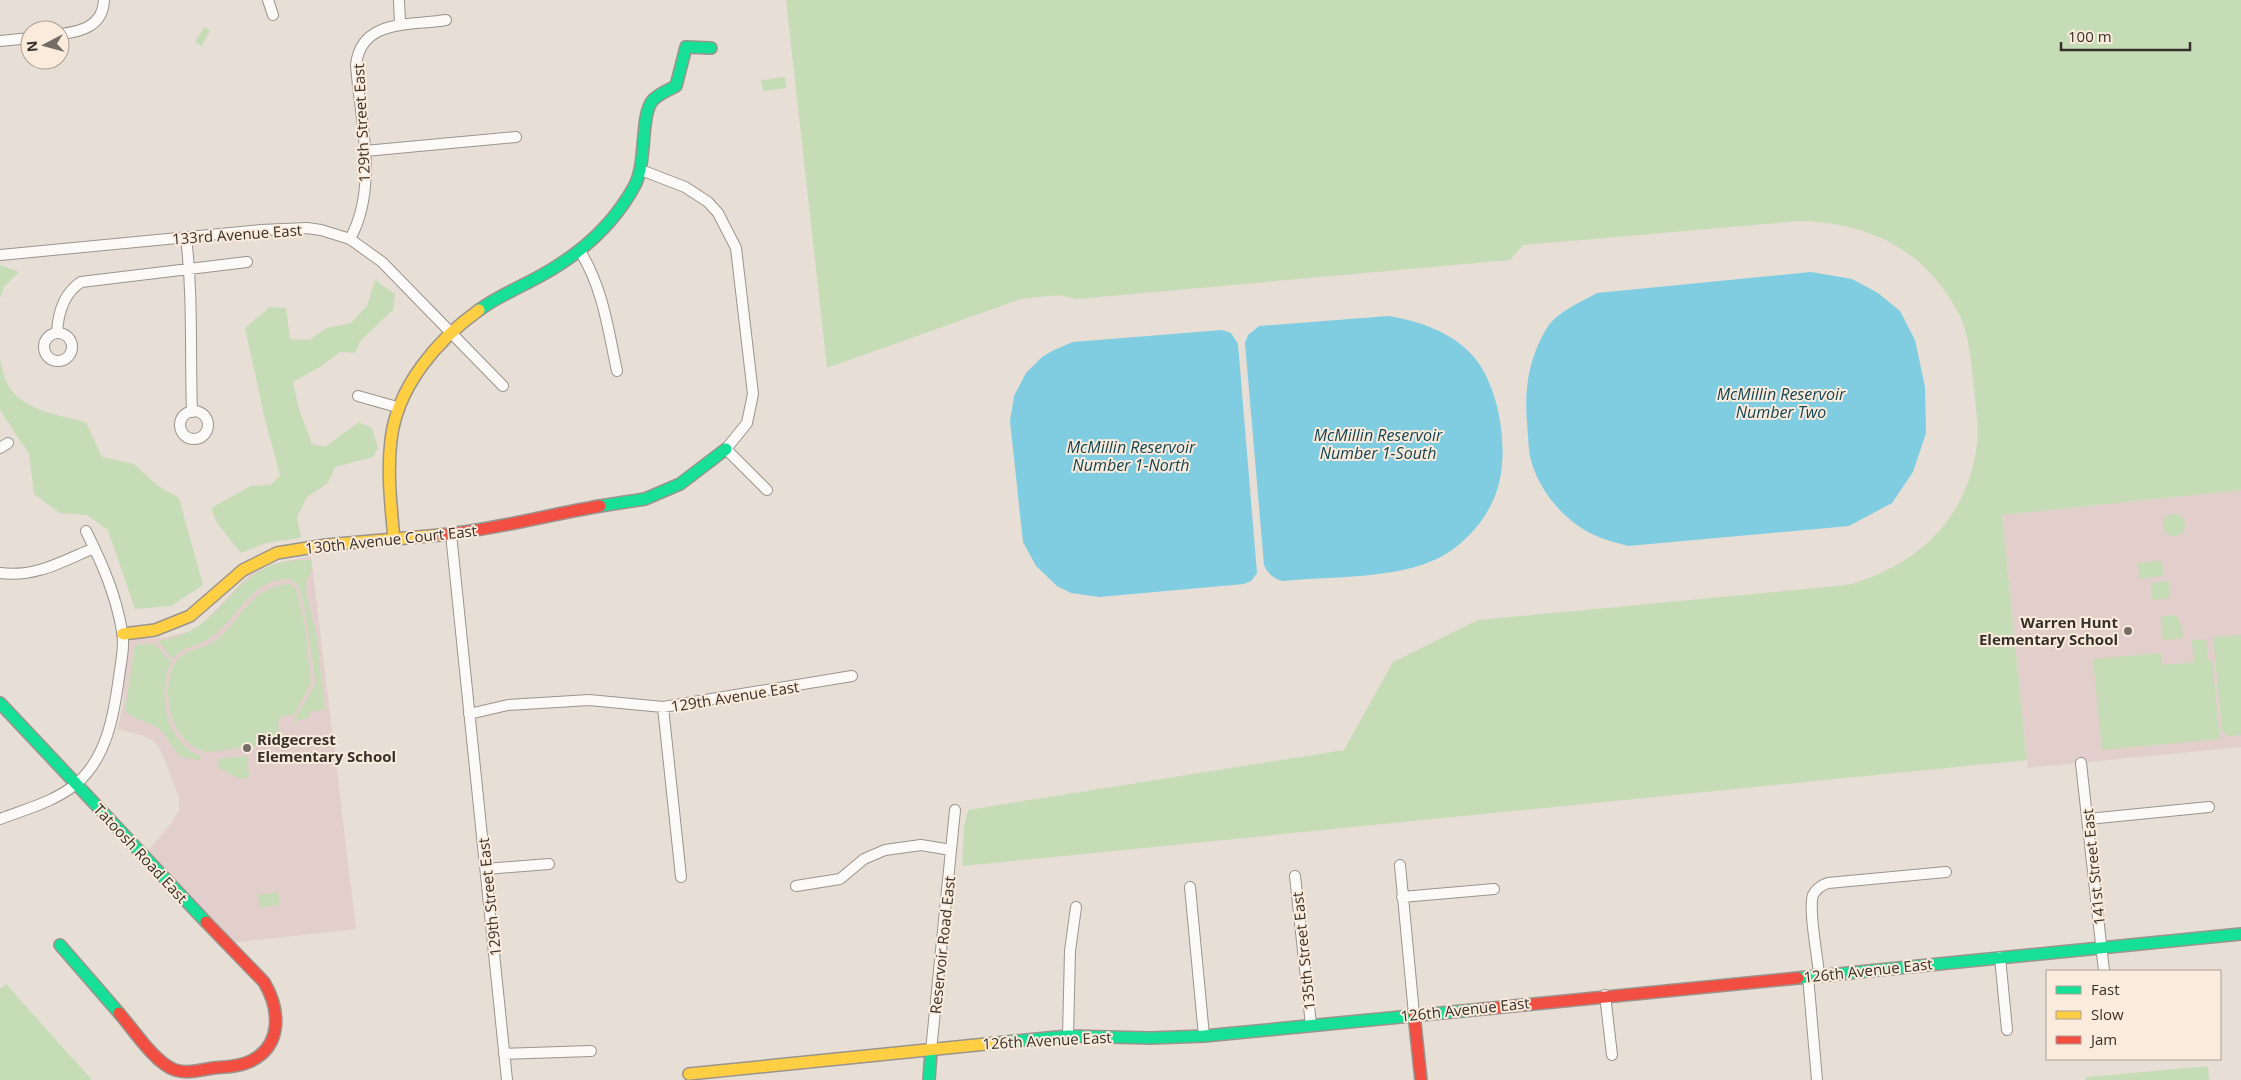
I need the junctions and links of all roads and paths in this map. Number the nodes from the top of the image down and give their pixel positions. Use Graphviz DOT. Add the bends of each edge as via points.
graph roads {
  1 [pos="104,0"];
  2 [pos="268,0"];
  3 [pos="399,0"];
  4 [pos="273,15"];
  5 [pos="446,20"];
  6 [pos="400,24"];
  7 [pos="70,33"];
  8 [pos="20,39"];
  9 [pos="0,42"];
  10 [pos="711,48"];
  11 [pos="516,137"];
  12 [pos="365,151"];
  13 [pos="641,170"];
  14 [pos="186,238"];
  15 [pos="350,239"];
  16 [pos="580,251"];
  17 [pos="0,255"];
  18 [pos="247,262"];
  19 [pos="190,268"];
  20 [pos="56,332"];
  21 [pos="451,332"];
  22 [pos="617,371"];
  23 [pos="503,386"];
  24 [pos="358,396"];
  25 [pos="397,408"];
  26 [pos="192,412"];
  27 [pos="726,449"];
  28 [pos="767,490"];
  29 [pos="86,531"];
  30 [pos="450,534"];
  31 [pos="394,539"];
  32 [pos="94,548"];
  33 [pos="0,573"];
  34 [pos="123,634"];
  35 [pos="852,676"];
  36 [pos="0,703"];
  37 [pos="663,707"];
  38 [pos="469,714"];
  39 [pos="2081,763"];
  40 [pos="76,783"];
  41 [pos="2209,808"];
  42 [pos="955,810"];
  43 [pos="0,819"];
  44 [pos="2088,819"];
  45 [pos="951,850"];
  46 [pos="549,864"];
  47 [pos="1400,865"];
  48 [pos="486,869"];
  49 [pos="1946,872"];
  50 [pos="681,876"];
  51 [pos="1295,876"];
  52 [pos="796,886"];
  53 [pos="1190,887"];
  54 [pos="1494,889"];
  55 [pos="1402,897"];
  56 [pos="1076,908"];
  57 [pos="2241,934"];
  58 [pos="60,945"];
  59 [pos="2102,947"];
  60 [pos="2000,957"];
  61 [pos="2104,970"];
  62 [pos="1813,976"];
  63 [pos="1605,995"];
  64 [pos="1414,1014"];
  65 [pos="1310,1025"];
  66 [pos="2007,1030"];
  67 [pos="1068,1036"];
  68 [pos="1204,1036"];
  69 [pos="591,1051"];
  70 [pos="931,1051"];
  71 [pos="504,1054"];
  72 [pos="1612,1054"];
  73 [pos="689,1074"];
  74 [pos="507,1080"];
  75 [pos="929,1080"];
  76 [pos="1421,1080"];
  77 [pos="1818,1080"];
  1 -- 7 [label="street" via="93,24 82,31"];
  2 -- 4 [label="street"];
  3 -- 6 [label="street"];
  5 -- 6 [label="street, 129th Street East"];
  6 -- 12 [label="street, 129th Street East" via="369,36 356,60"];
  8 -- 9 [label="street"];
  10 -- 13 [label="street" via="686,47 676,86 651,102"];
  11 -- 12 [label="street"];
  12 -- 15 [label="street, 129th Street East" via="363,205"];
  13 -- 16 [label="street" via="608,224"];
  13 -- 27 [label="street" via="685,187 708,202 718,213 736,248 753,394 746,423"];
  14 -- 15 [label="street, 133rd Avenue East" via="296,228 321,230"];
  14 -- 17 [label="street, 133rd Avenue East"];
  14 -- 19 [label="street"];
  15 -- 21 [label="street, 133rd Avenue East" via="382,262"];
  16 -- 21 [label="street" via="489,303"];
  16 -- 22 [label="street" via="600,291"];
  18 -- 19 [label="street"];
  19 -- 20 [label="street" via="81,282 70,290 66,298"];
  19 -- 26 [label="street"];
  21 -- 23 [label="street, 133rd Avenue East"];
  21 -- 25 [label="street" via="422,364"];
  24 -- 25 [label="street"];
  25 -- 31 [label="street" via="388,472"];
  27 -- 28 [label="street"];
  27 -- 30 [label="street, 130th Avenue Court East" via="680,484 655,496"];
  29 -- 32 [label="street"];
  30 -- 31 [label="street, 130th Avenue Court East"];
  30 -- 38 [label="street"];
  31 -- 34 [label="street, 130th Avenue Court East" via="277,553 243,570 190,616 155,630"];
  32 -- 33 [label="street" via="45,570"];
  32 -- 34 [label="street" via="109,581"];
  34 -- 40 [label="street" via="116,694 105,739 93,765"];
  35 -- 37 [label="street, 129th Avenue East"];
  36 -- 40 [label="street, Tatoosh Road East"];
  37 -- 38 [label="street, 129th Avenue East" via="590,700 508,705"];
  37 -- 50 [label="street"];
  38 -- 48 [label="street, 129th Street East"];
  39 -- 44 [label="street, 141st Street East"];
  40 -- 43 [label="street" via="48,801"];
  40 -- 58 [label="street, Tatoosh Road East" via="264,982 276,1006 278,1024 275,1034 267,1049 256,1058 232,1066 174,1070 156,1056"];
  41 -- 44 [label="street"];
  42 -- 45 [label="street, Reservoir Road East"];
  44 -- 59 [label="street, 141st Street East"];
  45 -- 52 [label="street" via="921,845 885,850 864,860 840,879"];
  45 -- 70 [label="street, Reservoir Road East"];
  46 -- 48 [label="street"];
  47 -- 55 [label="street"];
  48 -- 71 [label="street, 129th Street East"];
  49 -- 62 [label="street" via="1828,883 1818,889 1812,898"];
  51 -- 65 [label="street, 135th Street East"];
  53 -- 68 [label="street"];
  54 -- 55 [label="street"];
  55 -- 64 [label="street"];
  56 -- 67 [label="street" via="1069,966"];
  57 -- 59 [label="street, 126th Avenue East"];
  59 -- 60 [label="street, 126th Avenue East"];
  59 -- 61 [label="street, 141st Street East"];
  60 -- 62 [label="street, 126th Avenue East"];
  60 -- 66 [label="street"];
  62 -- 63 [label="street, 126th Avenue East"];
  62 -- 77 [label="street"];
  63 -- 64 [label="street, 126th Avenue East"];
  63 -- 72 [label="street"];
  64 -- 65 [label="street, 126th Avenue East"];
  64 -- 76 [label="street"];
  65 -- 68 [label="street, 126th Avenue East"];
  67 -- 68 [label="street, 126th Avenue East"];
  67 -- 70 [label="street, 126th Avenue East" via="942,1047"];
  69 -- 71 [label="street"];
  70 -- 73 [label="street, 126th Avenue East"];
  70 -- 75 [label="street, Reservoir Road East"];
  71 -- 74 [label="street, 129th Street East"];
}
